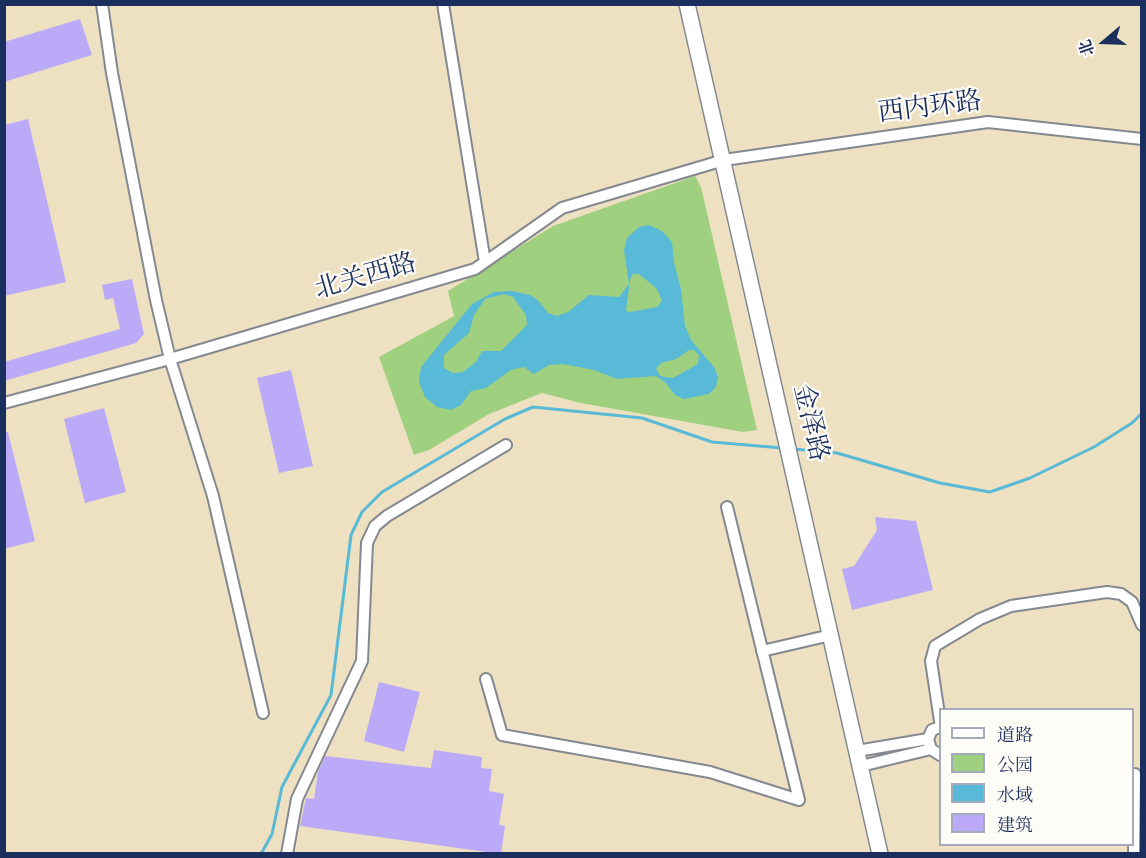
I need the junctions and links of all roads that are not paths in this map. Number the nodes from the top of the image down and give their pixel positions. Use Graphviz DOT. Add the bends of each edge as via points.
graph roads {
  1 [pos="102,4"];
  2 [pos="443,4"];
  3 [pos="687,4"];
  4 [pos="1142,139"];
  5 [pos="724,160"];
  6 [pos="485,262"];
  7 [pos="170,358"];
  8 [pos="4,403"];
  9 [pos="506,446"];
  10 [pos="727,507"];
  11 [pos="1142,625"];
  12 [pos="831,635"];
  13 [pos="762,651"];
  14 [pos="486,680"];
  15 [pos="262,714"];
  16 [pos="939,714"];
  17 [pos="939,727"];
  18 [pos="933,748"];
  19 [pos="857,751"];
  20 [pos="861,766"];
  21 [pos="1135,774"];
  22 [pos="1134,847"];
  23 [pos="287,854"];
  24 [pos="880,854"];
  1 -- 7 [label="street" via="112,73"];
  2 -- 6 [label="street"];
  3 -- 5 [label="main road, 金泽路"];
  4 -- 5 [label="street, 西内环路" via="988,123"];
  5 -- 6 [label="street, 北关西路" via="562,208"];
  5 -- 12 [label="main road, 金泽路"];
  6 -- 7 [label="street, 北关西路" via="475,269"];
  7 -- 8 [label="street, 北关西路"];
  7 -- 15 [label="street" via="213,496"];
  9 -- 23 [label="street" via="375,526 367,543 362,661 297,799"];
  10 -- 13 [label="street"];
  11 -- 16 [label="street" via="1132,602 1121,594 1107,592 1011,606 980,619 935,646 931,661"];
  12 -- 13 [label="street"];
  12 -- 19 [label="main road, 金泽路"];
  13 -- 14 [label="street" via="799,800 710,772 502,735"];
  17 -- 18 [label="street" via="932,730"];
  18 -- 19 [label="street"];
  18 -- 20 [label="street"];
  19 -- 20 [label="main road, 金泽路"];
  20 -- 24 [label="main road, 金泽路"];
  21 -- 22 [label="street"];
}
